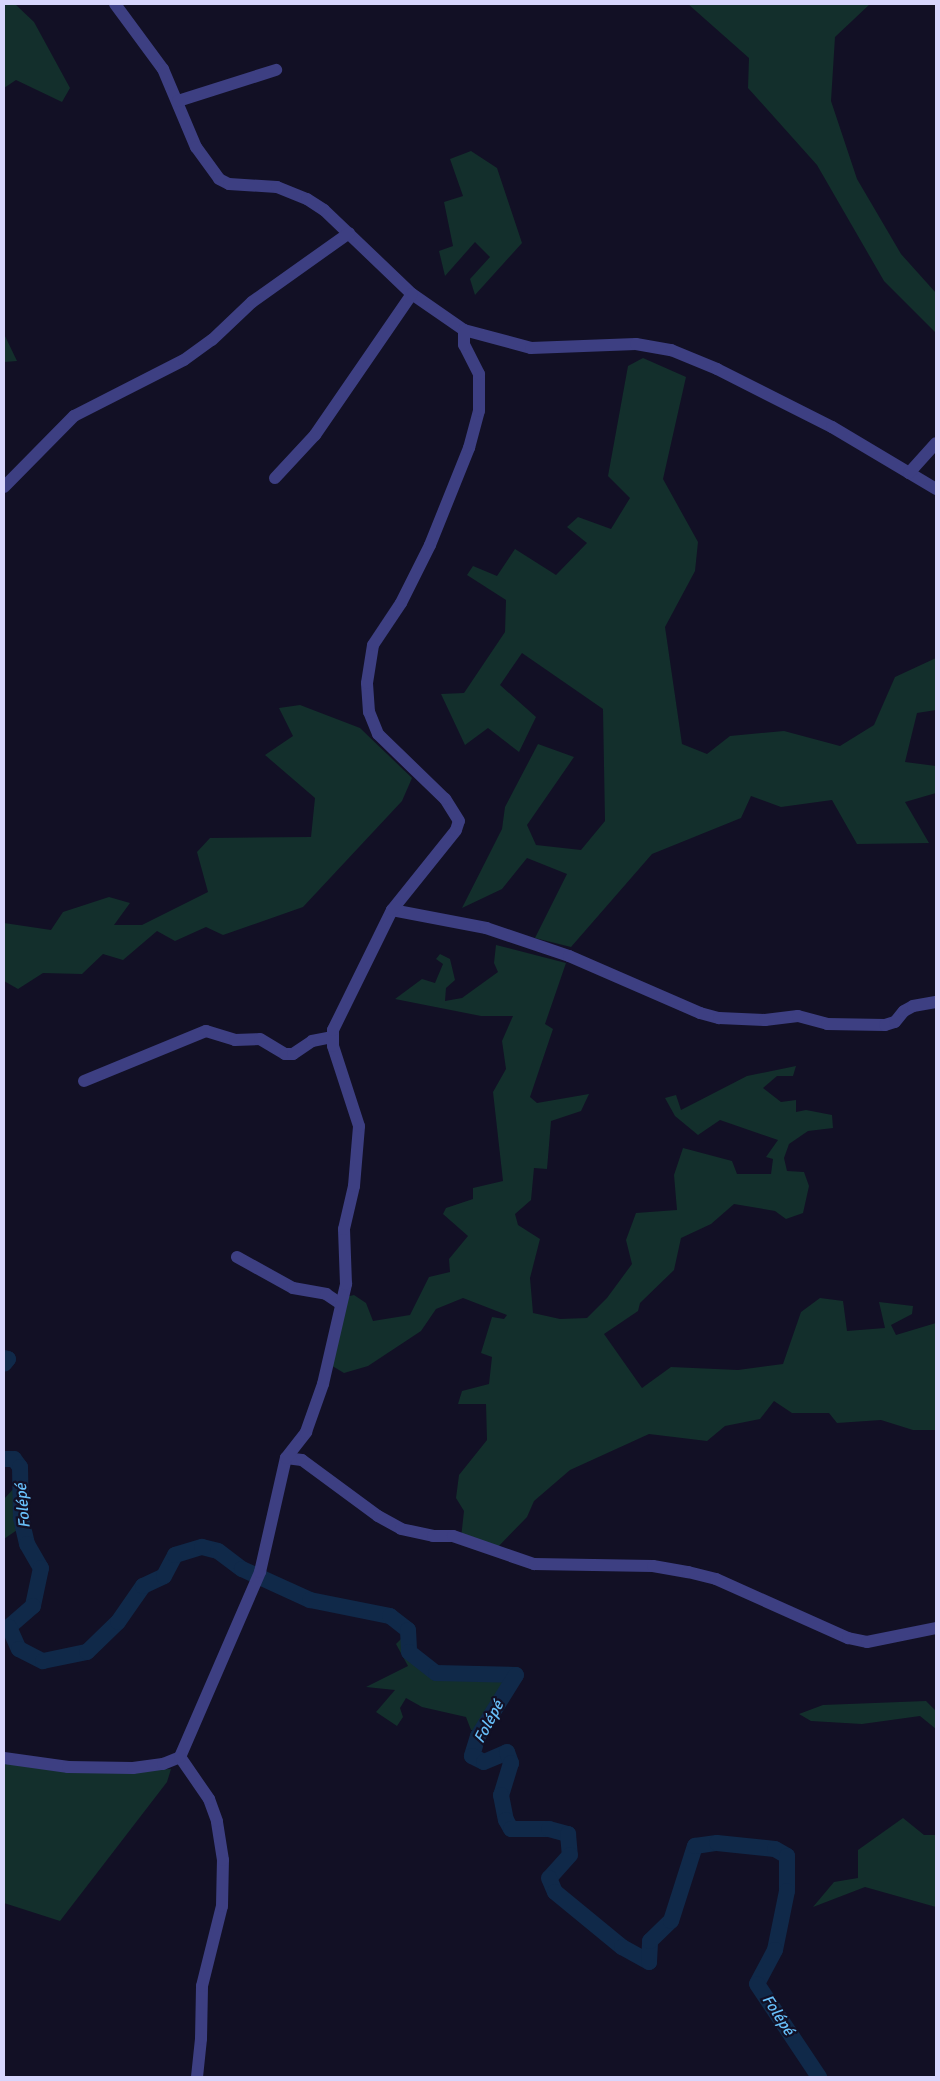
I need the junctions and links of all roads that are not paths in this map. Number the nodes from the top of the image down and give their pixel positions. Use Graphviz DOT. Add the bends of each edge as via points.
graph roads {
  1 [pos="116,4"];
  2 [pos="276,70"];
  3 [pos="178,102"];
  4 [pos="349,233"];
  5 [pos="412,294"];
  6 [pos="464,330"];
  7 [pos="936,443"];
  8 [pos="909,473"];
  9 [pos="275,478"];
  10 [pos="4,487"];
  11 [pos="936,489"];
  12 [pos="392,910"];
  13 [pos="936,1002"];
  14 [pos="332,1037"];
  15 [pos="84,1081"];
  16 [pos="237,1257"];
  17 [pos="341,1304"];
  18 [pos="286,1458"];
  19 [pos="936,1628"];
  20 [pos="180,1757"];
  21 [pos="4,1758"];
  22 [pos="197,2077"];
  1 -- 3 [label="street" via="152,51"];
  2 -- 3 [label="street"];
  3 -- 4 [label="street" via="196,147 210,170 223,182 292,191 324,210"];
  4 -- 5 [label="street"];
  4 -- 10 [label="street" via="252,302 212,340 184,360 74,416"];
  5 -- 6 [label="street"];
  5 -- 9 [label="street" via="315,435"];
  6 -- 8 [label="street" via="531,348 636,344 670,350 717,369 832,428"];
  6 -- 12 [label="street" via="464,345 479,374 479,411 469,448 430,545 401,603 373,645 367,683 369,712 378,734 445,799 459,821 456,830"];
  7 -- 8 [label="street"];
  8 -- 11 [label="street"];
  12 -- 13 [label="street" via="486,928 569,956 700,1013 719,1018 764,1020 798,1016 827,1024 885,1025 895,1022 904,1011 914,1006"];
  12 -- 14 [label="street" via="338,1016"];
  14 -- 15 [label="street" via="312,1040 292,1054 285,1054 260,1040 235,1040 206,1031"];
  14 -- 17 [label="street" via="359,1126 354,1186 344,1229 347,1268"];
  16 -- 17 [label="street" via="293,1288 326,1294"];
  17 -- 18 [label="street" via="323,1384 306,1432"];
  18 -- 19 [label="street" via="302,1460 401,1529 433,1536 453,1536 534,1564 654,1566 688,1572 716,1579 848,1638 867,1642"];
  18 -- 20 [label="street" via="258,1577"];
  20 -- 21 [label="street" via="163,1764 133,1768 68,1767"];
  20 -- 22 [label="street" via="209,1799 217,1821 223,1860 222,1906 202,1986"];
}
